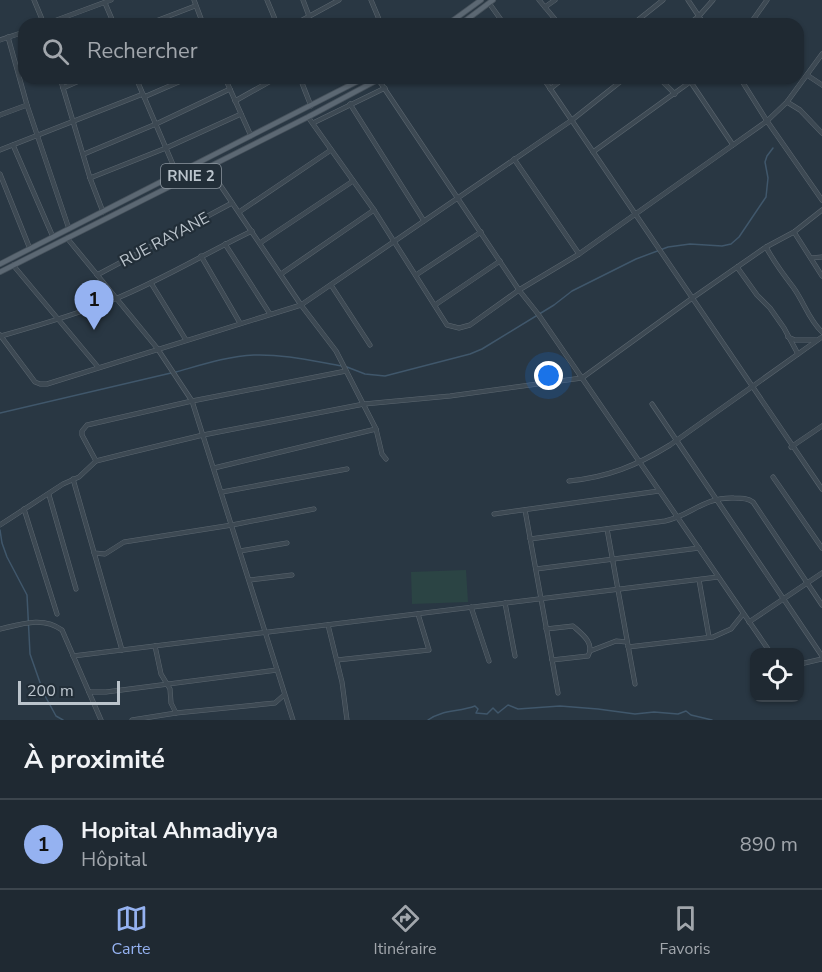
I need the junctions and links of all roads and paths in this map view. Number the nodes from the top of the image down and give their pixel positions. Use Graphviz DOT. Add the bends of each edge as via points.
graph roads {
  1 [pos="34,0"];
  2 [pos="111,0"];
  3 [pos="194,0"];
  4 [pos="267,0"];
  5 [pos="303,0"];
  6 [pos="338,0"];
  7 [pos="371,0"];
  8 [pos="481,0"];
  9 [pos="539,0"];
  10 [pos="555,0"];
  11 [pos="663,0"];
  12 [pos="688,0"];
  13 [pos="713,0"];
  14 [pos="767,0"];
  15 [pos="104,1"];
  16 [pos="491,2"];
  17 [pos="195,6"];
  18 [pos="545,8"];
  19 [pos="309,16"];
  20 [pos="699,16"];
  21 [pos="42,18"];
  22 [pos="60,18"];
  23 [pos="111,18"];
  24 [pos="164,18"];
  25 [pos="200,18"];
  26 [pos="274,18"];
  27 [pos="306,18"];
  28 [pos="378,18"];
  29 [pos="456,18"];
  30 [pos="468,18"];
  31 [pos="500,18"];
  32 [pos="554,18"];
  33 [pos="640,18"];
  34 [pos="696,18"];
  35 [pos="754,18"];
  36 [pos="18,34"];
  37 [pos="8,37"];
  38 [pos="0,40"];
  39 [pos="822,54"];
  40 [pos="18,73"];
  41 [pos="807,75"];
  42 [pos="804,79"];
  43 [pos="21,84"];
  44 [pos="62,84"];
  45 [pos="72,84"];
  46 [pos="139,84"];
  47 [pos="173,84"];
  48 [pos="228,84"];
  49 [pos="265,84"];
  50 [pos="302,84"];
  51 [pos="353,84"];
  52 [pos="368,84"];
  53 [pos="383,84"];
  54 [pos="547,84"];
  55 [pos="556,84"];
  56 [pos="617,84"];
  57 [pos="665,84"];
  58 [pos="685,84"];
  59 [pos="692,84"];
  60 [pos="744,84"];
  61 [pos="800,84"];
  62 [pos="822,85"];
  63 [pos="63,88"];
  64 [pos="385,88"];
  65 [pos="550,88"];
  66 [pos="230,89"];
  67 [pos="675,94"];
  68 [pos="144,96"];
  69 [pos="235,101"];
  70 [pos="787,102"];
  71 [pos="350,104"];
  72 [pos="27,105"];
  73 [pos="311,106"];
  74 [pos="241,114"];
  75 [pos="0,115"];
  76 [pos="308,117"];
  77 [pos="572,120"];
  78 [pos="74,121"];
  79 [pos="767,121"];
  80 [pos="313,123"];
  81 [pos="156,124"];
  82 [pos="822,133"];
  83 [pos="37,136"];
  84 [pos="251,137"];
  85 [pos="14,145"];
  86 [pos="733,145"];
  87 [pos="166,148"];
  88 [pos="0,150"];
  89 [pos="332,150"];
  90 [pos="593,152"];
  91 [pos="84,154"];
  92 [pos="514,159"];
  93 [pos="208,167"];
  94 [pos="0,174"];
  95 [pos="177,175"];
  96 [pos="90,178"];
  97 [pos="353,181"];
  98 [pos="459,198"];
  99 [pos="822,200"];
  100 [pos="232,202"];
  101 [pos="374,210"];
  102 [pos="822,210"];
  103 [pos="103,212"];
  104 [pos="239,212"];
  105 [pos="635,215"];
  106 [pos="424,221"];
  107 [pos="69,229"];
  108 [pos="252,231"];
  109 [pos="481,232"];
  110 [pos="794,232"];
  111 [pos="53,237"];
  112 [pos="67,238"];
  113 [pos="394,241"];
  114 [pos="225,243"];
  115 [pos="260,243"];
  116 [pos="766,247"];
  117 [pos="30,249"];
  118 [pos="579,254"];
  119 [pos="201,256"];
  120 [pos="822,257"];
  121 [pos="811,258"];
  122 [pos="500,261"];
  123 [pos="0,262"];
  124 [pos="13,265"];
  125 [pos="736,267"];
  126 [pos="0,272"];
  127 [pos="97,274"];
  128 [pos="281,274"];
  129 [pos="416,275"];
  130 [pos="822,276"];
  131 [pos="151,283"];
  132 [pos="331,285"];
  133 [pos="519,290"];
  134 [pos="116,298"];
  135 [pos="691,299"];
  136 [pos="301,305"];
  137 [pos="435,305"];
  138 [pos="270,314"];
  139 [pos="59,319"];
  140 [pos="241,323"];
  141 [pos="822,332"];
  142 [pos="0,335"];
  143 [pos="788,337"];
  144 [pos="186,339"];
  145 [pos="820,339"];
  146 [pos="370,345"];
  147 [pos="157,348"];
  148 [pos="798,354"];
  149 [pos="98,367"];
  150 [pos="346,371"];
  151 [pos="582,378"];
  152 [pos="752,388"];
  153 [pos="192,401"];
  154 [pos="364,404"];
  155 [pos="652,404"];
  156 [pos="822,426"];
  157 [pos="376,429"];
  158 [pos="203,435"];
  159 [pos="676,440"];
  160 [pos="792,447"];
  161 [pos="386,459"];
  162 [pos="96,461"];
  163 [pos="639,462"];
  164 [pos="214,468"];
  165 [pos="347,469"];
  166 [pos="773,477"];
  167 [pos="73,479"];
  168 [pos="569,481"];
  169 [pos="822,489"];
  170 [pos="659,491"];
  171 [pos="222,492"];
  172 [pos="49,495"];
  173 [pos="716,499"];
  174 [pos="314,508"];
  175 [pos="24,509"];
  176 [pos="525,510"];
  177 [pos="494,514"];
  178 [pos="678,518"];
  179 [pos="0,525"];
  180 [pos="232,525"];
  181 [pos="607,529"];
  182 [pos="530,539"];
  183 [pos="287,543"];
  184 [pos="699,548"];
  185 [pos="822,548"];
  186 [pos="240,550"];
  187 [pos="94,553"];
  188 [pos="613,559"];
  189 [pos="536,569"];
  190 [pos="822,573"];
  191 [pos="292,575"];
  192 [pos="718,577"];
  193 [pos="250,580"];
  194 [pos="699,580"];
  195 [pos="807,583"];
  196 [pos="76,589"];
  197 [pos="618,590"];
  198 [pos="541,599"];
  199 [pos="783,599"];
  200 [pos="505,603"];
  201 [pos="822,605"];
  202 [pos="471,607"];
  203 [pos="57,614"];
  204 [pos="418,614"];
  205 [pos="743,614"];
  206 [pos="749,622"];
  207 [pos="328,625"];
  208 [pos="546,628"];
  209 [pos="0,629"];
  210 [pos="266,633"];
  211 [pos="709,637"];
  212 [pos="628,644"];
  213 [pos="155,646"];
  214 [pos="767,648"];
  215 [pos="122,650"];
  216 [pos="591,651"];
  217 [pos="73,656"];
  218 [pos="515,656"];
  219 [pos="822,657"];
  220 [pos="338,660"];
  221 [pos="552,660"];
  222 [pos="489,661"];
  223 [pos="804,663"];
  224 [pos="277,670"];
  225 [pos="166,684"];
  226 [pos="635,684"];
  227 [pos="89,692"];
  228 [pos="558,693"];
  229 [pos="285,694"];
  230 [pos="176,713"];
  231 [pos="101,720"];
  232 [pos="132,720"];
  233 [pos="293,720"];
  234 [pos="348,720"];
  1 -- 21 [label="street"];
  2 -- 15 [label="street"];
  3 -- 17 [label="street"];
  4 -- 26 [label="street"];
  5 -- 19 [label="street"];
  6 -- 19 [label="street"];
  7 -- 28 [label="street"];
  8 -- 29 [label="main road"];
  9 -- 18 [label="street"];
  10 -- 18 [label="street"];
  11 -- 33 [label="street"];
  12 -- 20 [label="street"];
  13 -- 20 [label="street"];
  14 -- 35 [label="street"];
  15 -- 22 [label="street"];
  15 -- 23 [label="street"];
  16 -- 30 [label="main road"];
  16 -- 31 [label="street"];
  17 -- 24 [label="street"];
  17 -- 25 [label="street"];
  18 -- 32 [label="street"];
  19 -- 27 [label="street"];
  20 -- 34 [label="street"];
  36 -- 37 [label="street"];
  37 -- 38 [label="street"];
  37 -- 40 [label="street"];
  39 -- 41 [label="street"];
  41 -- 42 [label="street"];
  41 -- 62 [label="street"];
  43 -- 72 [label="street"];
  44 -- 63 [label="street"];
  45 -- 63 [label="street"];
  46 -- 68 [label="street"];
  47 -- 68 [label="street"];
  48 -- 66 [label="street"];
  49 -- 69 [label="street"];
  50 -- 73 [label="street"];
  51 -- 73 [label="main road, RNIE 2"];
  52 -- 76 [label="main road, RNIE 2"];
  53 -- 64 [label="street"];
  54 -- 65 [label="street"];
  55 -- 65 [label="street"];
  56 -- 77 [label="street"];
  57 -- 67 [label="street"];
  58 -- 67 [label="street"];
  59 -- 86 [label="street"];
  60 -- 79 [label="street"];
  61 -- 70 [label="street"];
  63 -- 78 [label="street"];
  64 -- 71 [label="street"];
  64 -- 98 [label="street"];
  65 -- 77 [label="street"];
  66 -- 69 [label="street"];
  66 -- 81 [label="street"];
  67 -- 90 [label="street"];
  68 -- 78 [label="street"];
  68 -- 81 [label="street"];
  69 -- 74 [label="street"];
  70 -- 79 [label="street"];
  70 -- 82 [label="street"];
  71 -- 80 [label="street"];
  71 -- 106 [label="street"];
  72 -- 75 [label="street"];
  72 -- 83 [label="street"];
  73 -- 84 [label="main road, RNIE 2"];
  74 -- 84 [label="street"];
  74 -- 87 [label="street"];
  76 -- 80 [label="street"];
  76 -- 93 [label="main road, RNIE 2"];
  77 -- 90 [label="street"];
  77 -- 92 [label="street"];
  78 -- 83 [label="street"];
  78 -- 91 [label="street"];
  79 -- 86 [label="street"];
  79 -- 99 [label="street"];
  80 -- 89 [label="street"];
  81 -- 87 [label="street"];
  81 -- 91 [label="street"];
  83 -- 85 [label="street"];
  83 -- 107 [label="street"];
  84 -- 95 [label="main road, RNIE 2"];
  85 -- 88 [label="street"];
  85 -- 111 [label="street"];
  86 -- 105 [label="street"];
  87 -- 95 [label="street"];
  87 -- 96 [label="street"];
  89 -- 97 [label="street"];
  89 -- 104 [label="street"];
  90 -- 105 [label="street"];
  91 -- 96 [label="street"];
  92 -- 98 [label="street"];
  92 -- 118 [label="street"];
  93 -- 100 [label="street"];
  93 -- 112 [label="main road, RNIE 2"];
  94 -- 117 [label="street"];
  95 -- 103 [label="main road, RNIE 2"];
  96 -- 103 [label="street"];
  97 -- 101 [label="street"];
  97 -- 115 [label="street"];
  98 -- 106 [label="street"];
  98 -- 109 [label="street"];
  100 -- 104 [label="street"];
  100 -- 127 [label="street, RUE RAYANE"];
  101 -- 113 [label="street"];
  101 -- 128 [label="street"];
  102 -- 110 [label="street"];
  103 -- 107 [label="main road, RNIE 2"];
  104 -- 108 [label="street"];
  105 -- 118 [label="street"];
  105 -- 135 [label="street"];
  106 -- 113 [label="street"];
  107 -- 111 [label="main road, RNIE 2"];
  108 -- 114 [label="street"];
  108 -- 115 [label="street"];
  109 -- 122 [label="street"];
  109 -- 129 [label="street"];
  110 -- 116 [label="street"];
  110 -- 121 [label="street"];
  111 -- 117 [label="main road, RNIE 2"];
  112 -- 124 [label="main road, RNIE 2"];
  112 -- 127 [label="street"];
  113 -- 129 [label="street"];
  113 -- 132 [label="street"];
  114 -- 119 [label="street"];
  114 -- 138 [label="street"];
  115 -- 128 [label="street"];
  116 -- 125 [label="street"];
  116 -- 141 [label="street"];
  117 -- 123 [label="main road, RNIE 2"];
  118 -- 133 [label="street"];
  119 -- 131 [label="street"];
  119 -- 140 [label="street"];
  120 -- 121 [label="street"];
  121 -- 130 [label="street"];
  122 -- 133 [label="street"];
  122 -- 137 [label="street"];
  124 -- 126 [label="main road, RNIE 2"];
  124 -- 139 [label="street"];
  125 -- 135 [label="street"];
  125 -- 143 [label="street"];
  127 -- 134 [label="street"];
  128 -- 136 [label="street"];
  129 -- 137 [label="street"];
  131 -- 134 [label="street"];
  131 -- 144 [label="street"];
  132 -- 136 [label="street"];
  132 -- 146 [label="street"];
  133 -- 137 [label="street" via="470,325 459,328 447,325"];
  133 -- 151 [label="street"];
  134 -- 139 [label="street"];
  134 -- 147 [label="street"];
  135 -- 151 [label="street"];
  135 -- 152 [label="street"];
  136 -- 138 [label="street"];
  136 -- 150 [label="street" via="336,351"];
  138 -- 140 [label="street"];
  139 -- 142 [label="street"];
  139 -- 149 [label="street"];
  140 -- 144 [label="street"];
  142 -- 149 [label="street" via="34,382 40,384"];
  143 -- 145 [label="street"];
  143 -- 148 [label="street"];
  144 -- 147 [label="street"];
  145 -- 148 [label="street"];
  147 -- 149 [label="street"];
  147 -- 153 [label="street"];
  148 -- 152 [label="street"];
  150 -- 153 [label="street"];
  150 -- 154 [label="street"];
  151 -- 154 [label="street"];
  151 -- 163 [label="street"];
  152 -- 159 [label="street"];
  152 -- 160 [label="street"];
  153 -- 158 [label="street"];
  153 -- 162 [label="street" via="87,426 82,435"];
  154 -- 157 [label="street"];
  154 -- 158 [label="street"];
  155 -- 159 [label="street"];
  156 -- 160 [label="street"];
  157 -- 161 [label="street"];
  157 -- 164 [label="street"];
  158 -- 162 [label="street"];
  158 -- 164 [label="street"];
  159 -- 163 [label="street"];
  159 -- 173 [label="street"];
  160 -- 169 [label="street"];
  162 -- 167 [label="street"];
  163 -- 168 [label="street" via="595,478"];
  163 -- 170 [label="street"];
  164 -- 171 [label="street"];
  165 -- 171 [label="street"];
  166 -- 185 [label="street"];
  167 -- 172 [label="street"];
  167 -- 187 [label="street"];
  170 -- 176 [label="street"];
  170 -- 178 [label="street"];
  171 -- 180 [label="street"];
  172 -- 175 [label="street"];
  172 -- 196 [label="street"];
  173 -- 178 [label="street"];
  173 -- 195 [label="street" via="753,502"];
  173 -- 199 [label="street"];
  174 -- 180 [label="street"];
  175 -- 179 [label="street"];
  175 -- 203 [label="street"];
  176 -- 177 [label="street"];
  176 -- 182 [label="street"];
  178 -- 181 [label="street"];
  178 -- 184 [label="street"];
  180 -- 186 [label="street"];
  180 -- 187 [label="street" via="124,542 105,554"];
  181 -- 182 [label="street"];
  181 -- 188 [label="street"];
  182 -- 189 [label="street"];
  183 -- 186 [label="street"];
  184 -- 188 [label="street"];
  184 -- 192 [label="street"];
  186 -- 193 [label="street"];
  187 -- 215 [label="street"];
  188 -- 189 [label="street"];
  188 -- 197 [label="street"];
  189 -- 198 [label="street"];
  190 -- 195 [label="street"];
  191 -- 193 [label="street"];
  192 -- 194 [label="street"];
  192 -- 205 [label="street"];
  193 -- 210 [label="street"];
  194 -- 197 [label="street"];
  194 -- 211 [label="street"];
  195 -- 199 [label="street"];
  195 -- 201 [label="street"];
  197 -- 198 [label="street"];
  197 -- 212 [label="street"];
  198 -- 200 [label="street"];
  198 -- 208 [label="street"];
  199 -- 206 [label="street"];
  199 -- 219 [label="street"];
  200 -- 202 [label="street"];
  200 -- 218 [label="street"];
  202 -- 204 [label="street"];
  202 -- 222 [label="street"];
  204 -- 207 [label="street"];
  204 -- 220 [label="street" via="429,650"];
  205 -- 206 [label="street"];
  205 -- 211 [label="street" via="731,629"];
  206 -- 214 [label="street"];
  207 -- 210 [label="street"];
  207 -- 220 [label="street"];
  208 -- 216 [label="street" via="573,626 589,641"];
  208 -- 221 [label="street"];
  209 -- 217 [label="street" via="30,622 51,623 62,630"];
  210 -- 213 [label="street"];
  210 -- 224 [label="street"];
  211 -- 212 [label="street"];
  212 -- 216 [label="street" via="616,642"];
  212 -- 226 [label="street"];
  213 -- 215 [label="street"];
  213 -- 225 [label="street"];
  215 -- 217 [label="street"];
  216 -- 221 [label="street" via="588,656"];
  217 -- 227 [label="street"];
  219 -- 223 [label="street"];
  220 -- 234 [label="street"];
  221 -- 228 [label="street"];
  224 -- 225 [label="street"];
  224 -- 229 [label="street"];
  225 -- 227 [label="street"];
  225 -- 230 [label="street"];
  227 -- 231 [label="street"];
  229 -- 230 [label="street" via="275,703"];
  229 -- 233 [label="street"];
  230 -- 232 [label="street"];
}
